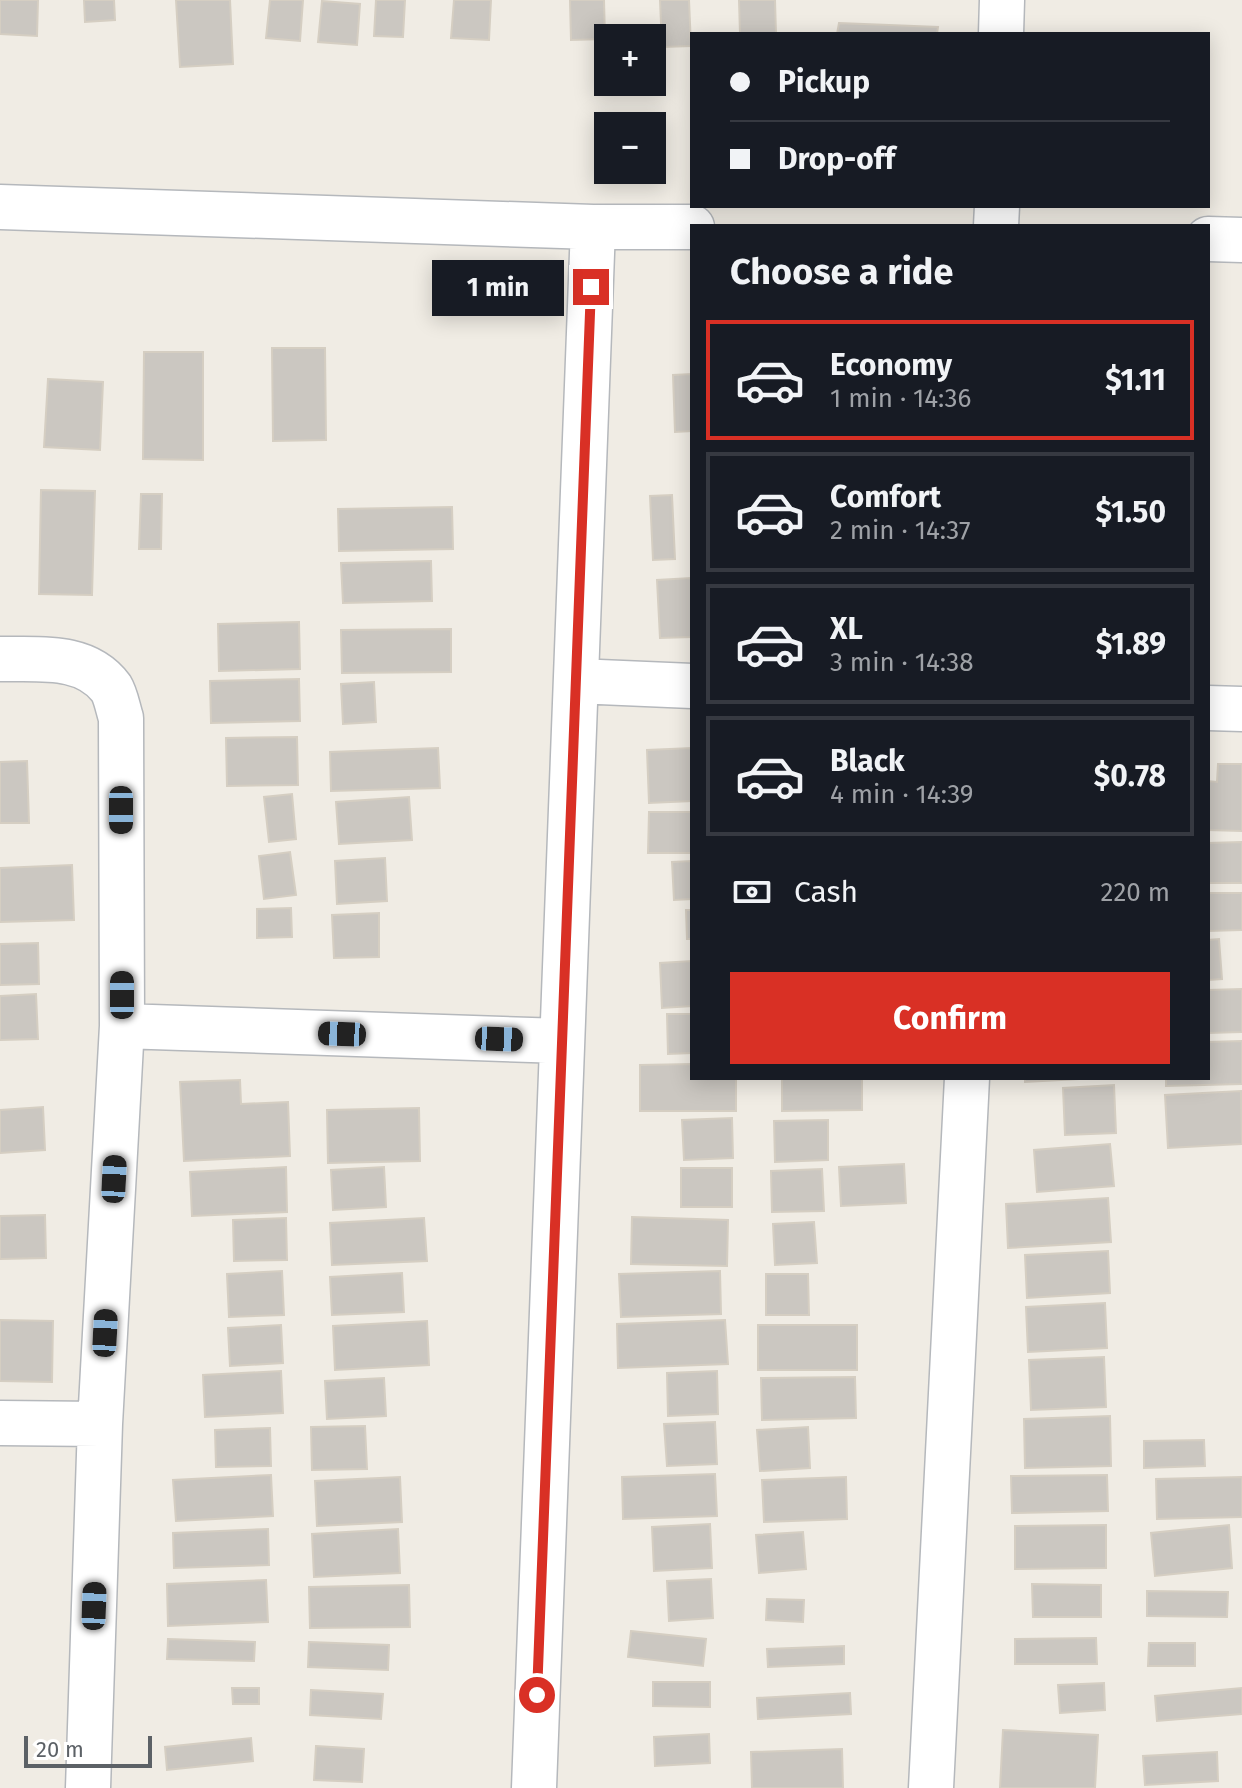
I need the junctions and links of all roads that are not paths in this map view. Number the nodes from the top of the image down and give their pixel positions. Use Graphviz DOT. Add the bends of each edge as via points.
graph roads {
  1 [pos="1002,0"];
  2 [pos="1001,32"];
  3 [pos="0,207"];
  4 [pos="593,227"];
  5 [pos="690,227"];
  6 [pos="1210,239"];
  7 [pos="1242,240"];
  8 [pos="0,659"];
  9 [pos="576,681"];
  10 [pos="690,686"];
  11 [pos="1210,708"];
  12 [pos="1242,709"];
  13 [pos="122,1026"];
  14 [pos="562,1041"];
  15 [pos="967,1080"];
  16 [pos="0,1423"];
  17 [pos="100,1424"];
  18 [pos="88,1788"];
  19 [pos="534,1788"];
  20 [pos="931,1788"];
  1 -- 2 [label="street"];
  3 -- 4 [label="street"];
  4 -- 5 [label="street"];
  4 -- 9 [label="street"];
  6 -- 7 [label="street"];
  8 -- 13 [label="street" via="72,661 111,689 121,718"];
  9 -- 10 [label="street"];
  9 -- 14 [label="street"];
  11 -- 12 [label="street"];
  13 -- 14 [label="street"];
  13 -- 17 [label="street"];
  14 -- 19 [label="street"];
  15 -- 20 [label="street"];
  16 -- 17 [label="street"];
  17 -- 18 [label="street"];
}
